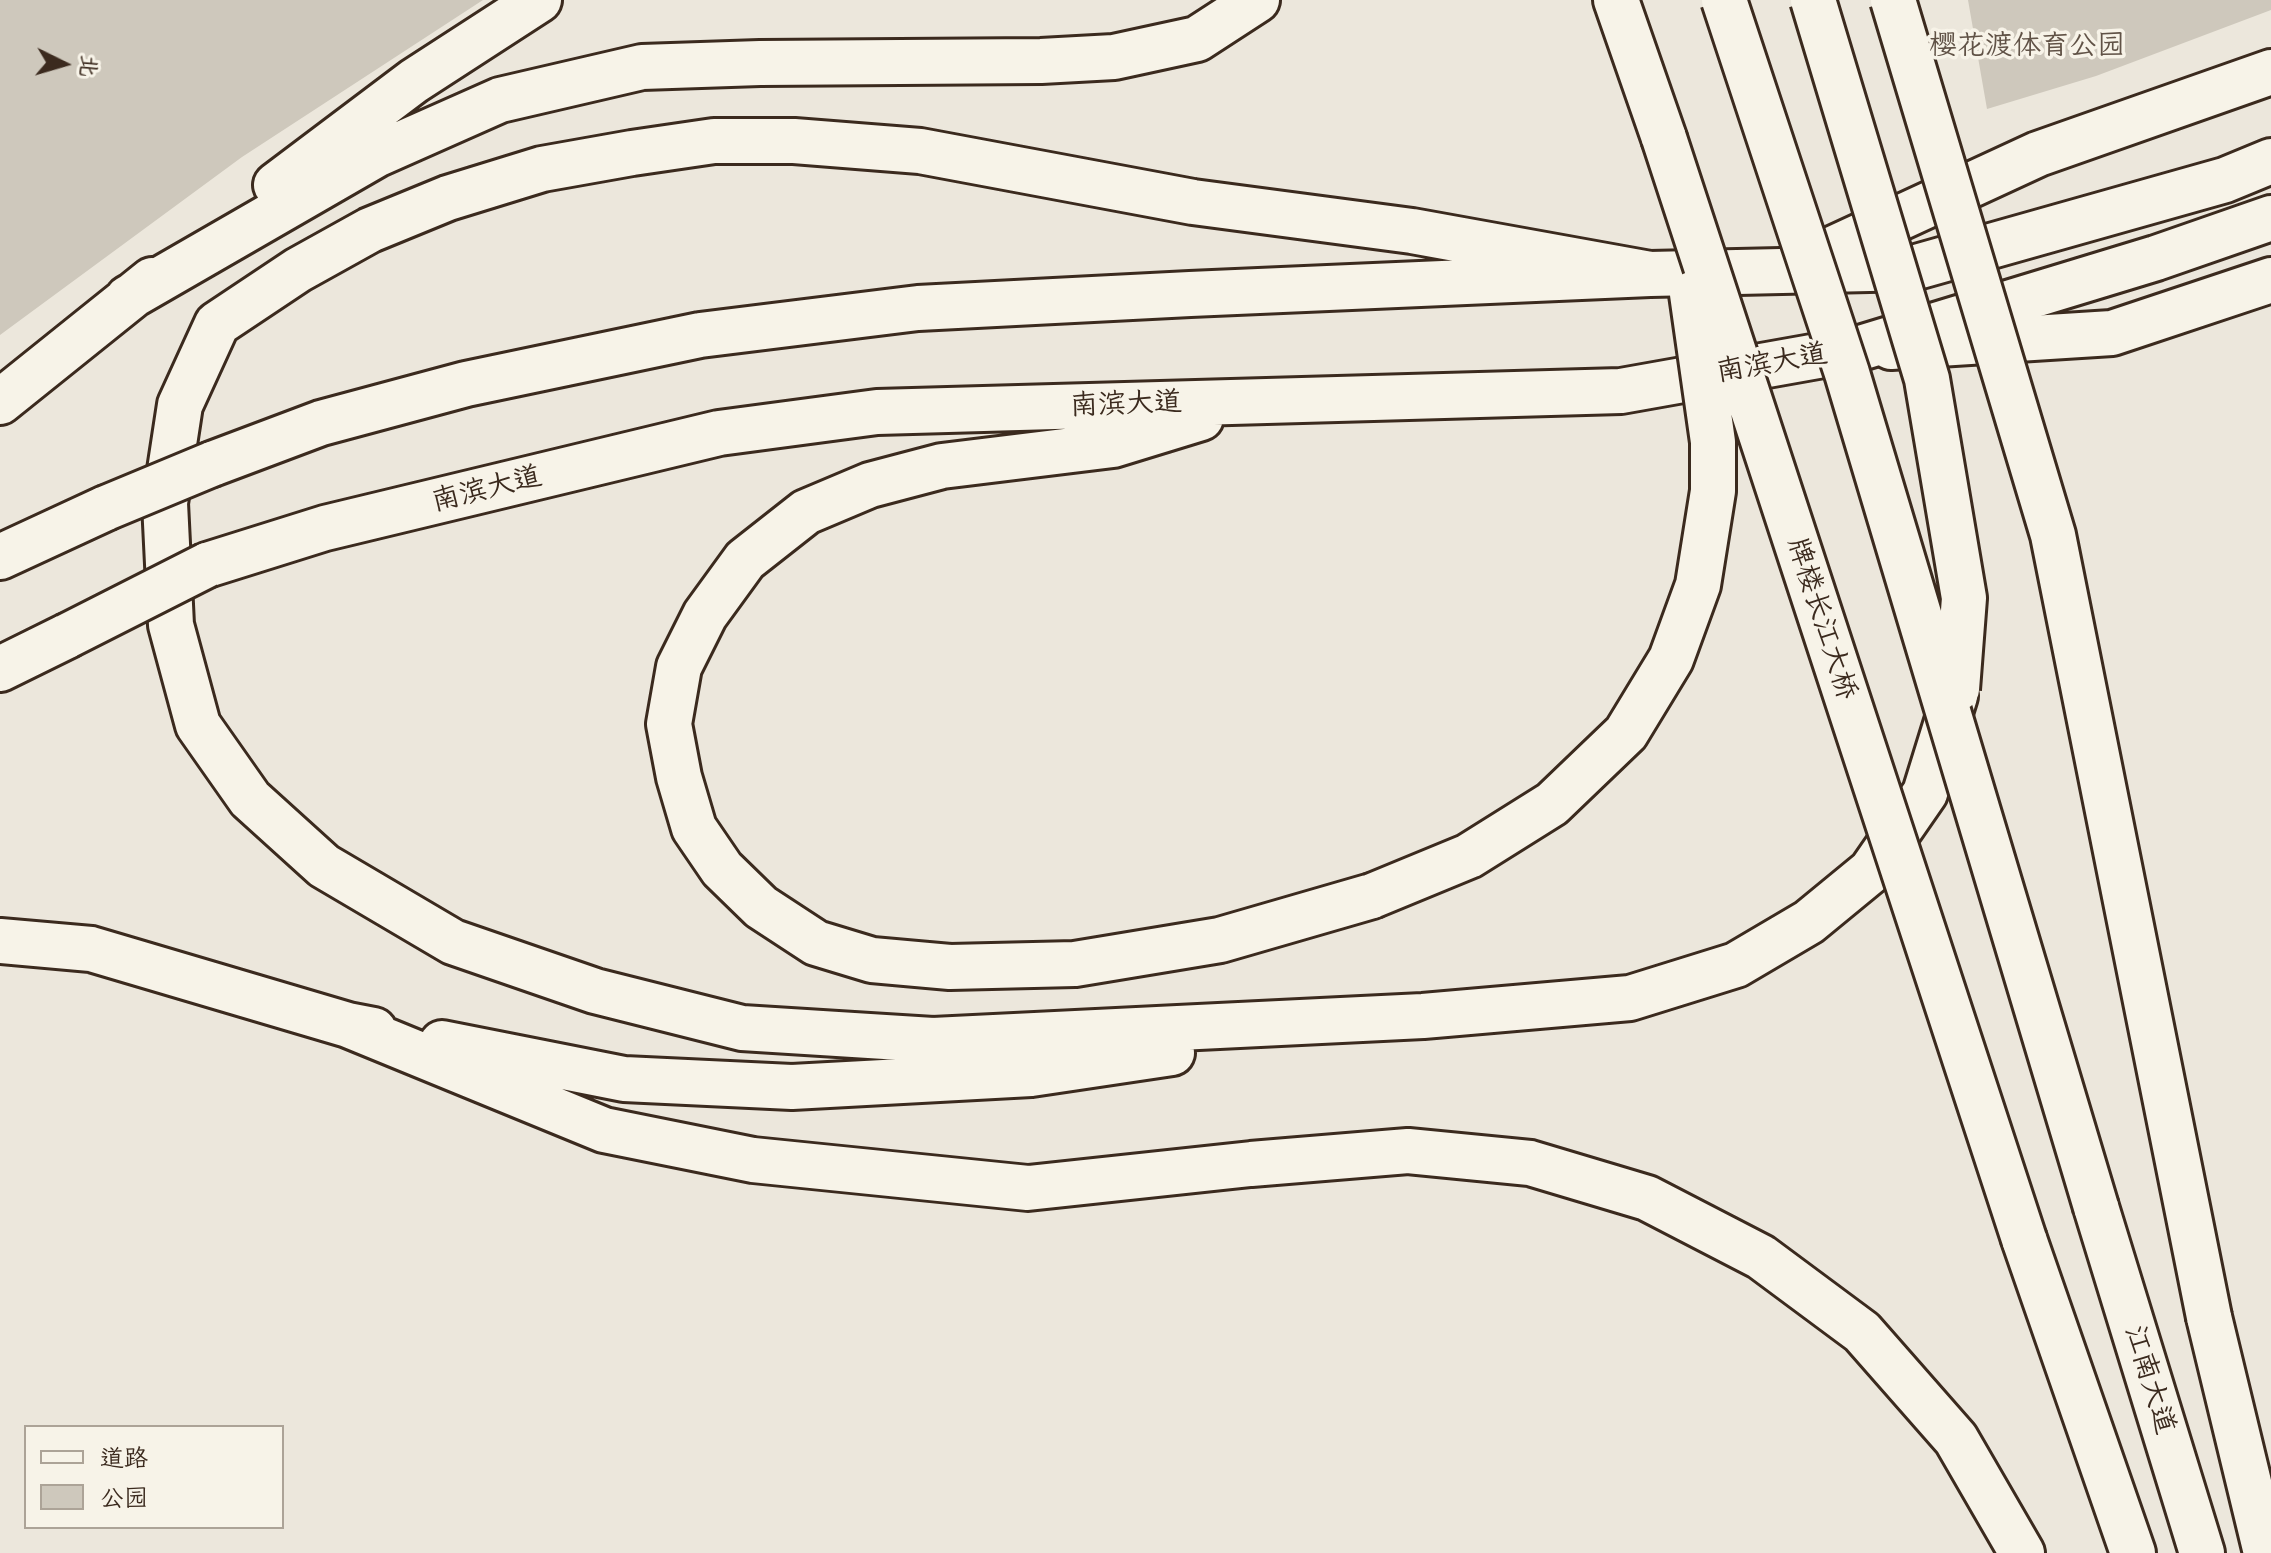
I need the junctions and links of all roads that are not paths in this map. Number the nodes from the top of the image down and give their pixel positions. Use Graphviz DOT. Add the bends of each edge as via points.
graph roads {
  1 [pos="539,0"];
  2 [pos="1257,0"];
  3 [pos="1616,0"];
  4 [pos="1724,0"];
  5 [pos="1813,0"];
  6 [pos="1893,0"];
  7 [pos="2271,72"];
  8 [pos="1664,138"];
  9 [pos="2271,161"];
  10 [pos="2271,218"];
  11 [pos="1787,270"];
  12 [pos="1650,274"];
  13 [pos="2271,280"];
  14 [pos="128,298"];
  15 [pos="1857,349"];
  16 [pos="1253,401"];
  17 [pos="0,402"];
  18 [pos="0,557"];
  19 [pos="0,669"];
  20 [pos="0,941"];
  21 [pos="1423,1016"];
  22 [pos="348,1025"];
  23 [pos="2022,1553"];
  24 [pos="2133,1553"];
  25 [pos="2202,1553"];
  26 [pos="2266,1553"];
  1 -- 14 [label="main road" via="414,81"];
  2 -- 14 [label="main road" via="1197,39 1114,57 642,67 500,100 376,155"];
  3 -- 8 [label="main road, 牌楼长江大桥"];
  4 -- 25 [label="main road, 江南大道, bridge" via="1847,373"];
  5 -- 21 [label="main road, bridge" via="1927,379 1964,598 1957,689 1925,793 1871,871 1809,922 1736,965 1630,998"];
  6 -- 26 [label="main road, bridge" via="2053,535 2209,1317"];
  7 -- 11 [label="main road" via="2038,154"];
  8 -- 16 [label="main road, bridge" via="1713,442 1713,491 1698,585 1671,659 1626,733 1552,804 1469,856 1372,896 1220,940 1075,964 950,967 872,960 816,943 761,907 722,869 694,828 669,724 679,667 705,615 745,560 806,512 870,485 942,466 1113,445"];
  8 -- 24 [label="main road, 牌楼长江大桥, bridge" via="2024,1239"];
  9 -- 11 [label="main road" via="2225,180 1913,268"];
  10 -- 15 [label="main road, 南滨大道"];
  11 -- 12 [label="main road"];
  12 -- 18 [label="main road, bridge" via="918,308 700,335 466,384 321,423 106,508"];
  12 -- 21 [label="main road" via="1412,231 1193,202 920,151 714,141 542,169 448,198 370,230 217,324 180,405 165,503 171,625 198,725 250,799 324,866 453,942 595,991 742,1028 933,1040"];
  13 -- 15 [label="main road" via="2112,333"];
  14 -- 17 [label="main road"];
  15 -- 16 [label="main road, 南滨大道" via="1621,391"];
  16 -- 19 [label="main road, 南滨大道, bridge" via="877,412 719,433 325,528 207,565"];
  20 -- 22 [label="main road" via="91,949"];
  21 -- 22 [label="main road" via="1031,1074 792,1087 624,1079"];
  22 -- 23 [label="main road" via="604,1130 753,1160 1028,1188 1408,1151 1530,1163 1647,1198 1761,1257 1862,1332 1956,1439"];
}
